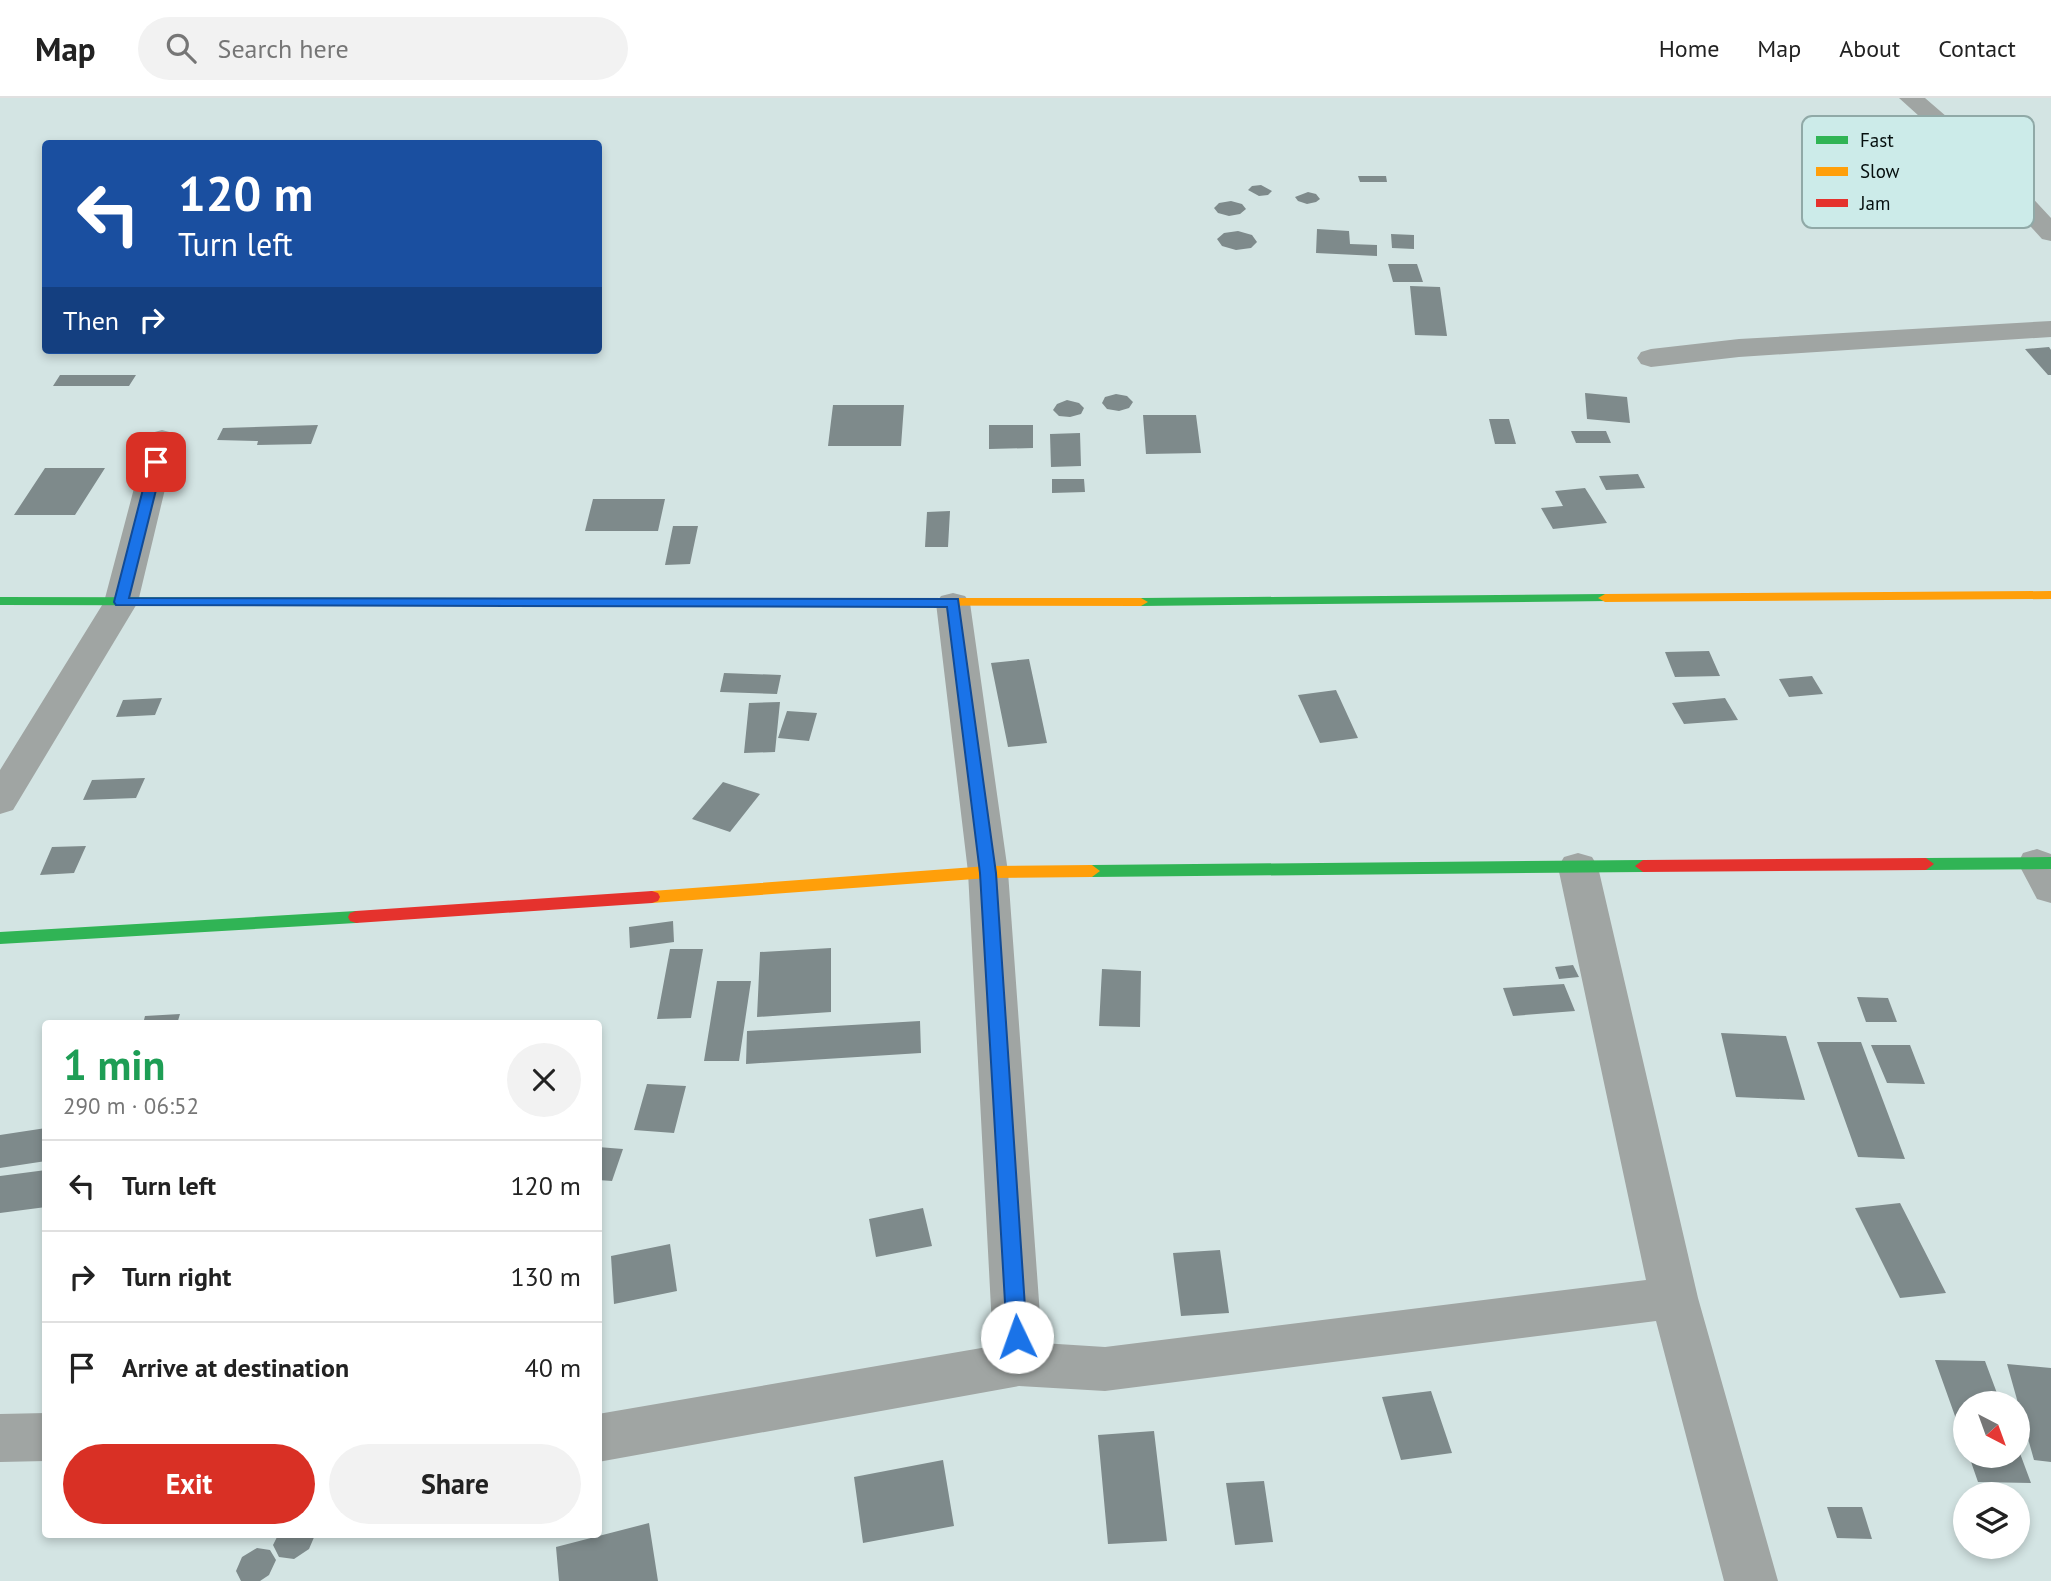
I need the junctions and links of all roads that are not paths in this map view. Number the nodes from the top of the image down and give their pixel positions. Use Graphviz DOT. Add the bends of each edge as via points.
graph roads {
  1 [pos="1911,98"];
  2 [pos="1932,116"];
  3 [pos="2034,215"];
  4 [pos="2051,233"];
  5 [pos="2051,329"];
  6 [pos="1651,358"];
  7 [pos="162,439"];
  8 [pos="2051,595"];
  9 [pos="0,601"];
  10 [pos="121,602"];
  11 [pos="953,603"];
  12 [pos="0,801"];
  13 [pos="1578,867"];
  14 [pos="2046,872"];
  15 [pos="988,873"];
  16 [pos="0,938"];
  17 [pos="1674,1298"];
  18 [pos="1018,1364"];
  19 [pos="0,1437"];
  20 [pos="42,1437"];
  21 [pos="602,1437"];
  22 [pos="1751,1581"];
  1 -- 2 [label="street"];
  3 -- 4 [label="street"];
  5 -- 6 [label="street" via="1739,348"];
  7 -- 10 [label="street"];
  8 -- 11 [label="street"];
  9 -- 10 [label="street"];
  10 -- 11 [label="street"];
  10 -- 12 [label="street"];
  11 -- 15 [label="street"];
  13 -- 14 [label="street"];
  13 -- 15 [label="street"];
  13 -- 17 [label="street"];
  15 -- 16 [label="street"];
  15 -- 18 [label="street"];
  17 -- 18 [label="street" via="1105,1369"];
  17 -- 22 [label="street"];
  18 -- 21 [label="street"];
  19 -- 20 [label="street"];
}
